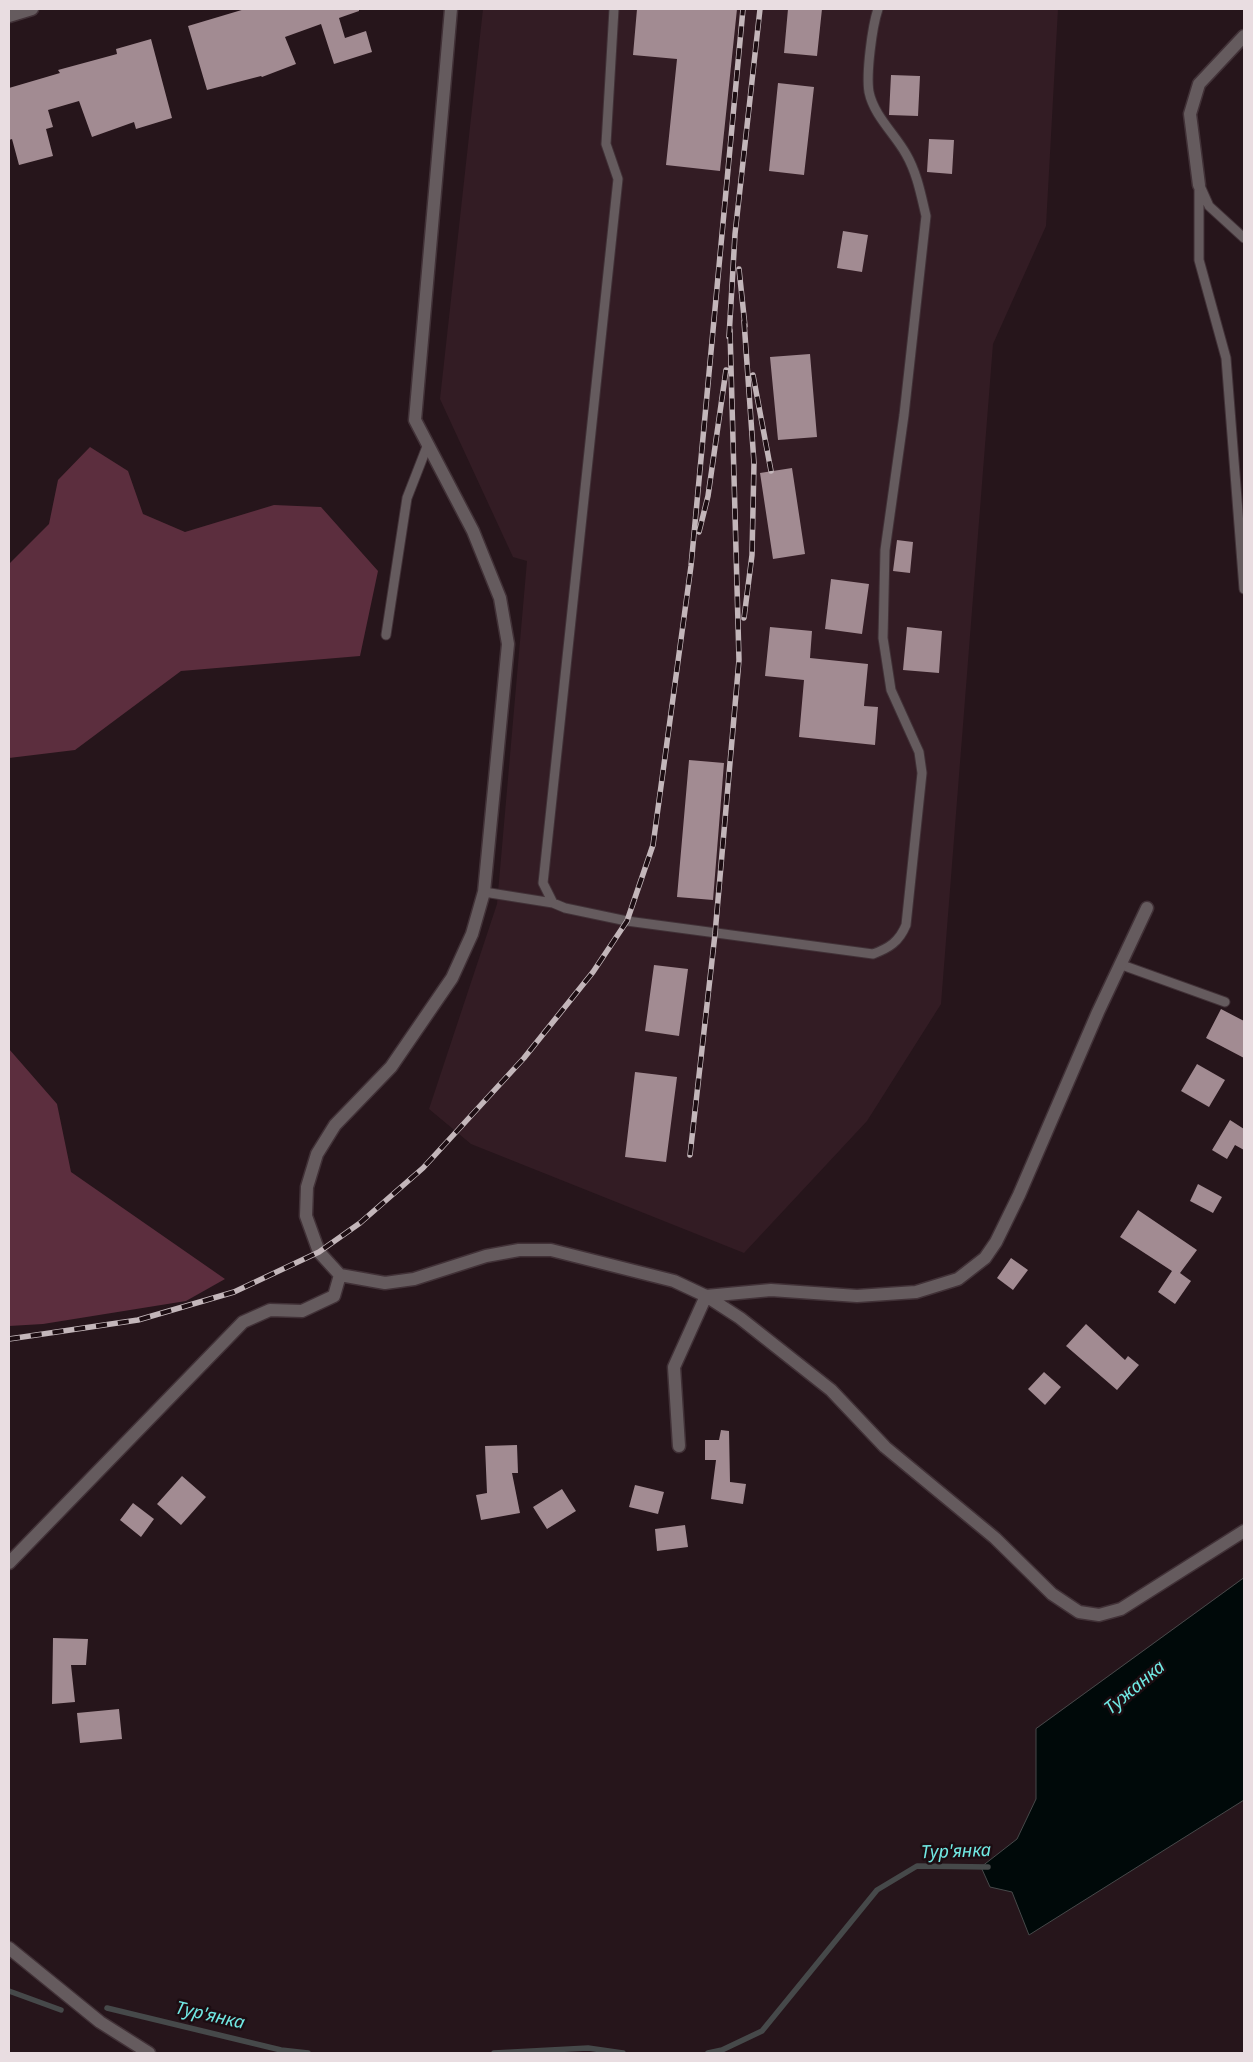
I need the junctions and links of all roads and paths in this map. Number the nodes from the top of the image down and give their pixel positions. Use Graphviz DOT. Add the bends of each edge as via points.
graph roads {
  1 [pos="32,9"];
  2 [pos="450,9"];
  3 [pos="614,9"];
  4 [pos="878,9"];
  5 [pos="9,16"];
  6 [pos="1244,36"];
  7 [pos="1199,185"];
  8 [pos="1244,238"];
  9 [pos="428,444"];
  10 [pos="1244,589"];
  11 [pos="386,635"];
  12 [pos="484,892"];
  13 [pos="553,904"];
  14 [pos="1147,908"];
  15 [pos="1122,965"];
  16 [pos="1226,1002"];
  17 [pos="340,1274"];
  18 [pos="706,1296"];
  19 [pos="679,1446"];
  20 [pos="1244,1531"];
  21 [pos="9,1564"];
  22 [pos="9,1948"];
  23 [pos="149,2053"];
  1 -- 5 [label="street"];
  2 -- 9 [label="street" via="415,420"];
  3 -- 13 [label="lane" via="606,144 618,179 544,869 543,883"];
  4 -- 13 [label="lane" via="874,19 869,93 886,129 906,154 919,184 926,216 885,550 883,638 891,690 919,752 922,773 906,925 900,938 873,954 627,921"];
  6 -- 7 [label="street" via="1199,84 1194,99 1190,114"];
  7 -- 8 [label="lane" via="1209,206"];
  7 -- 10 [label="lane" via="1199,260 1226,358"];
  9 -- 11 [label="lane" via="407,498"];
  9 -- 12 [label="street" via="473,530 500,598 508,644"];
  12 -- 13 [label="lane"];
  12 -- 17 [label="street" via="472,934 452,978 391,1067 335,1125 317,1154 307,1187 306,1216 319,1252"];
  14 -- 15 [label="street"];
  15 -- 16 [label="lane"];
  15 -- 18 [label="street" via="1098,1012 1004,1226 985,1258 958,1279 916,1292 857,1296 771,1290"];
  17 -- 18 [label="street" via="385,1283 414,1279 486,1256 519,1250 551,1250 674,1280"];
  17 -- 21 [label="street" via="334,1296 322,1303 302,1312 270,1310 243,1322"];
  18 -- 19 [label="street" via="674,1367"];
  18 -- 20 [label="street" via="740,1318 831,1390 885,1447 995,1538 1052,1594 1079,1612 1099,1615 1121,1609"];
  22 -- 23 [label="street" via="100,2022"];
}
